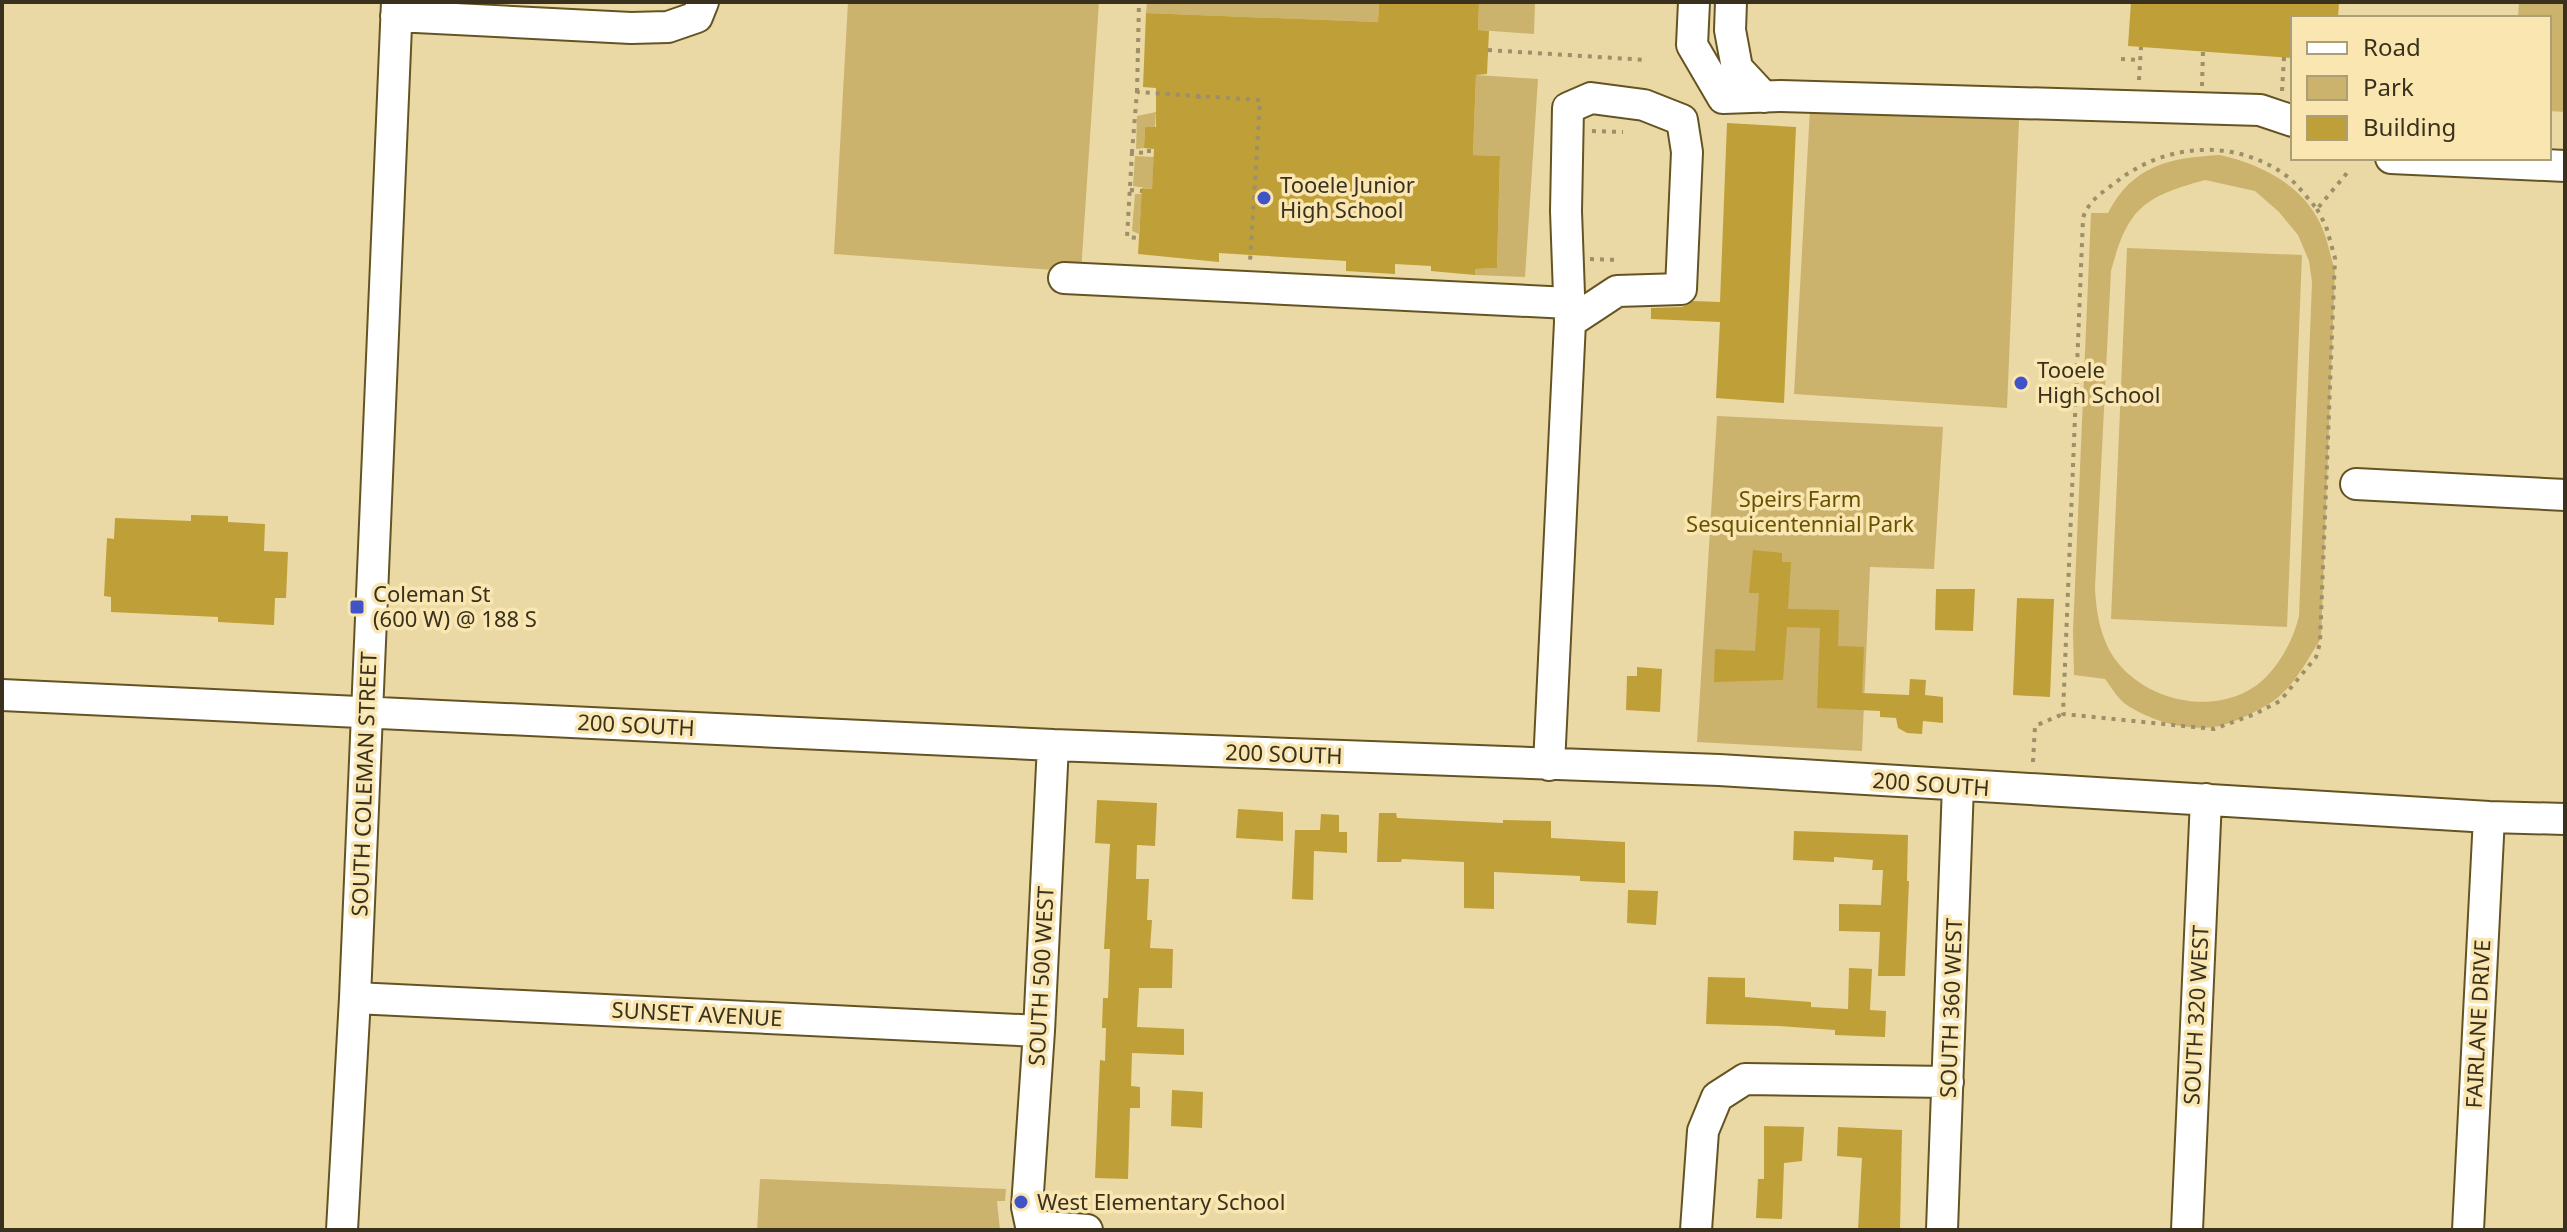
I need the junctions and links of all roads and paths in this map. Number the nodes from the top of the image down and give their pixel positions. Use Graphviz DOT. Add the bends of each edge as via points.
graph roads {
  1 [pos="703,2"];
  2 [pos="1139,2"];
  3 [pos="1694,2"];
  4 [pos="1731,2"];
  5 [pos="396,9"];
  6 [pos="2141,47"];
  7 [pos="1488,50"];
  8 [pos="1136,51"];
  9 [pos="2203,51"];
  10 [pos="1145,52"];
  11 [pos="2284,57"];
  12 [pos="2121,59"];
  13 [pos="1646,60"];
  14 [pos="2140,60"];
  15 [pos="2139,87"];
  16 [pos="2202,88"];
  17 [pos="1137,92"];
  18 [pos="2282,93"];
  19 [pos="1764,97"];
  20 [pos="2291,120"];
  21 [pos="1589,131"];
  22 [pos="1623,132"];
  23 [pos="1149,149"];
  24 [pos="1132,152"];
  25 [pos="2434,160"];
  26 [pos="2565,166"];
  27 [pos="2347,173"];
  28 [pos="1130,190"];
  29 [pos="1142,191"];
  30 [pos="2317,209"];
  31 [pos="1139,238"];
  32 [pos="1584,259"];
  33 [pos="1618,260"];
  34 [pos="1250,262"];
  35 [pos="1064,278"];
  36 [pos="1570,312"];
  37 [pos="2356,484"];
  38 [pos="2565,495"];
  39 [pos="2,695"];
  40 [pos="367,712"];
  41 [pos="2063,714"];
  42 [pos="1053,745"];
  43 [pos="2033,762"];
  44 [pos="1549,765"];
  45 [pos="1958,785"];
  46 [pos="2206,799"];
  47 [pos="2489,817"];
  48 [pos="2565,819"];
  49 [pos="355,998"];
  50 [pos="1039,1031"];
  51 [pos="1948,1082"];
  52 [pos="1030,1221"];
  53 [pos="342,1230"];
  54 [pos="1087,1230"];
  55 [pos="1696,1230"];
  56 [pos="1942,1230"];
  57 [pos="2187,1230"];
  58 [pos="2468,1230"];
  1 -- 5 [label="street" via="697,17 668,27 631,28"];
  2 -- 8 [label="path"];
  3 -- 19 [label="street" via="1692,45 1723,98"];
  4 -- 19 [label="street" via="1737,68"];
  5 -- 40 [label="street, SOUTH COLEMAN STREET"];
  6 -- 14 [label="path"];
  7 -- 13 [label="path"];
  8 -- 10 [label="path"];
  8 -- 17 [label="path"];
  9 -- 16 [label="path"];
  11 -- 18 [label="path"];
  12 -- 14 [label="path"];
  14 -- 15 [label="path"];
  17 -- 24 [label="path"];
  17 -- 34 [label="path" via="1260,100"];
  19 -- 20 [label="street" via="2260,110"];
  21 -- 22 [label="path"];
  23 -- 24 [label="path"];
  24 -- 28 [label="path"];
  25 -- 26 [label="street"];
  27 -- 30 [label="path"];
  28 -- 29 [label="path"];
  28 -- 31 [label="path" via="1127,237"];
  30 -- 41 [label="path" via="2335,258 2316,657 2280,701 2214,729"];
  30 -- 41 [label="path" via="2289,178 2263,161 2220,149 2185,150 2150,160 2087,205"];
  32 -- 33 [label="path"];
  35 -- 36 [label="street"];
  36 -- 36 [label="street" via="1568,108 1591,98 1644,105 1682,120 1687,152 1681,289 1617,291"];
  36 -- 44 [label="street"];
  37 -- 38 [label="street"];
  39 -- 40 [label="street, 200 SOUTH"];
  40 -- 42 [label="street, 200 SOUTH"];
  40 -- 49 [label="street, SOUTH COLEMAN STREET"];
  41 -- 43 [label="path" via="2035,726"];
  42 -- 44 [label="street, 200 SOUTH"];
  42 -- 50 [label="street, SOUTH 500 WEST"];
  44 -- 45 [label="street, 200 SOUTH"];
  45 -- 46 [label="street, 200 SOUTH"];
  45 -- 51 [label="street, SOUTH 360 WEST"];
  46 -- 47 [label="street, 200 SOUTH"];
  46 -- 57 [label="street, SOUTH 320 WEST"];
  47 -- 48 [label="street, 200 SOUTH"];
  47 -- 58 [label="street, FAIRLANE DRIVE"];
  49 -- 50 [label="street, SUNSET AVENUE"];
  49 -- 53 [label="street, SOUTH COLEMAN STREET"];
  50 -- 52 [label="street, SOUTH 500 WEST"];
  51 -- 55 [label="street" via="1745,1079 1717,1097 1703,1131"];
  51 -- 56 [label="street, SOUTH 360 WEST"];
  52 -- 54 [label="street"];
}
